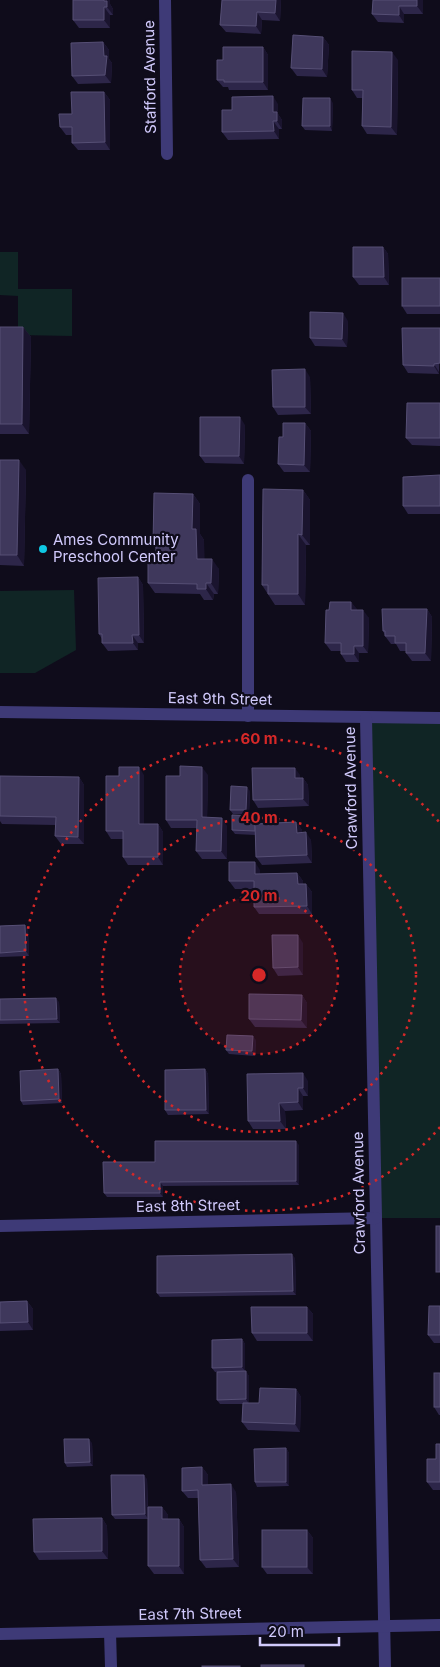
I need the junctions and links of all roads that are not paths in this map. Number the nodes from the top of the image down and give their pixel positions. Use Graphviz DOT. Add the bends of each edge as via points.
graph roads {
  1 [pos="165,0"];
  2 [pos="166,154"];
  3 [pos="248,480"];
  4 [pos="0,712"];
  5 [pos="248,716"];
  6 [pos="366,718"];
  7 [pos="440,718"];
  8 [pos="376,1218"];
  9 [pos="0,1226"];
  10 [pos="440,1625"];
  11 [pos="384,1626"];
  12 [pos="110,1632"];
  13 [pos="0,1634"];
  14 [pos="111,1667"];
  15 [pos="385,1667"];
  1 -- 2 [label="street, Stafford Avenue"];
  3 -- 5 [label="street"];
  4 -- 5 [label="street, East 9th Street"];
  5 -- 6 [label="street, East 9th Street"];
  6 -- 7 [label="street, East 9th Street"];
  6 -- 8 [label="street, Crawford Avenue"];
  8 -- 9 [label="street, East 8th Street"];
  8 -- 11 [label="street, Crawford Avenue"];
  10 -- 11 [label="street, East 7th Street"];
  11 -- 12 [label="street, East 7th Street"];
  11 -- 15 [label="street, Crawford Avenue"];
  12 -- 13 [label="street, East 7th Street"];
  12 -- 14 [label="street"];
}
